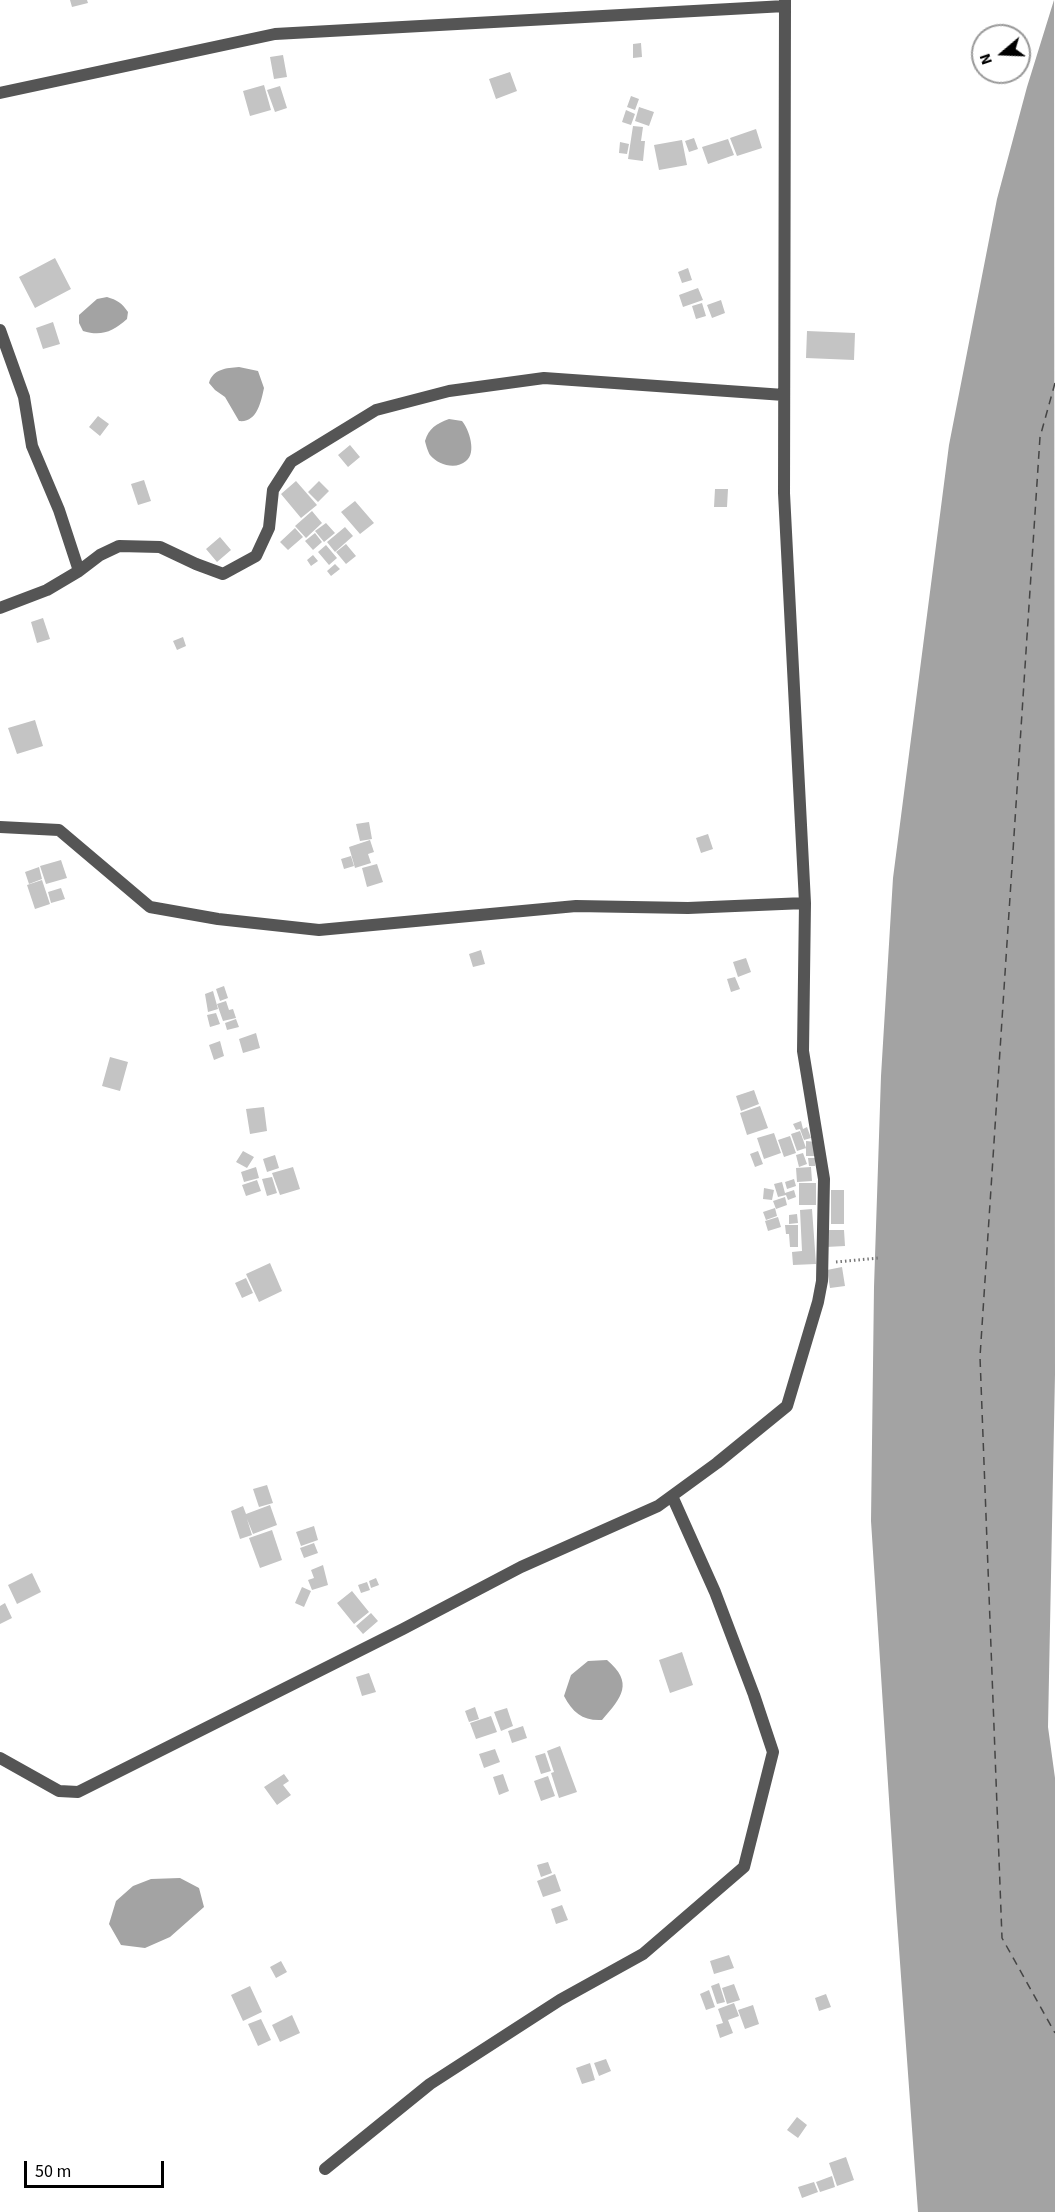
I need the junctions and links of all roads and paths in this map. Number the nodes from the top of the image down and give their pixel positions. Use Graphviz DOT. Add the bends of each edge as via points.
graph roads {
  1 [pos="785,3"];
  2 [pos="0,93"];
  3 [pos="0,330"];
  4 [pos="784,395"];
  5 [pos="79,571"];
  6 [pos="0,608"];
  7 [pos="0,827"];
  8 [pos="805,903"];
  9 [pos="879,1258"];
  10 [pos="822,1263"];
  11 [pos="672,1496"];
  12 [pos="0,1758"];
  13 [pos="325,2169"];
  1 -- 2 [label="street" via="275,34"];
  1 -- 4 [label="street"];
  3 -- 5 [label="street" via="24,397 32,446"];
  4 -- 5 [label="street" via="544,378 449,391 376,410 291,462 273,490 269,528 256,556 223,574 160,547 119,546"];
  4 -- 8 [label="street" via="784,493"];
  5 -- 6 [label="street" via="47,590"];
  7 -- 8 [label="street" via="59,830 150,907 319,930 576,906 688,908"];
  8 -- 10 [label="street" via="803,1051 824,1179"];
  9 -- 10 [label="path"];
  10 -- 11 [label="street" via="818,1302 787,1406"];
  11 -- 12 [label="street" via="658,1506 520,1567 78,1792 59,1791"];
  11 -- 13 [label="street" via="715,1592 773,1752 744,1867 643,1954 560,2000 429,2084"];
}
